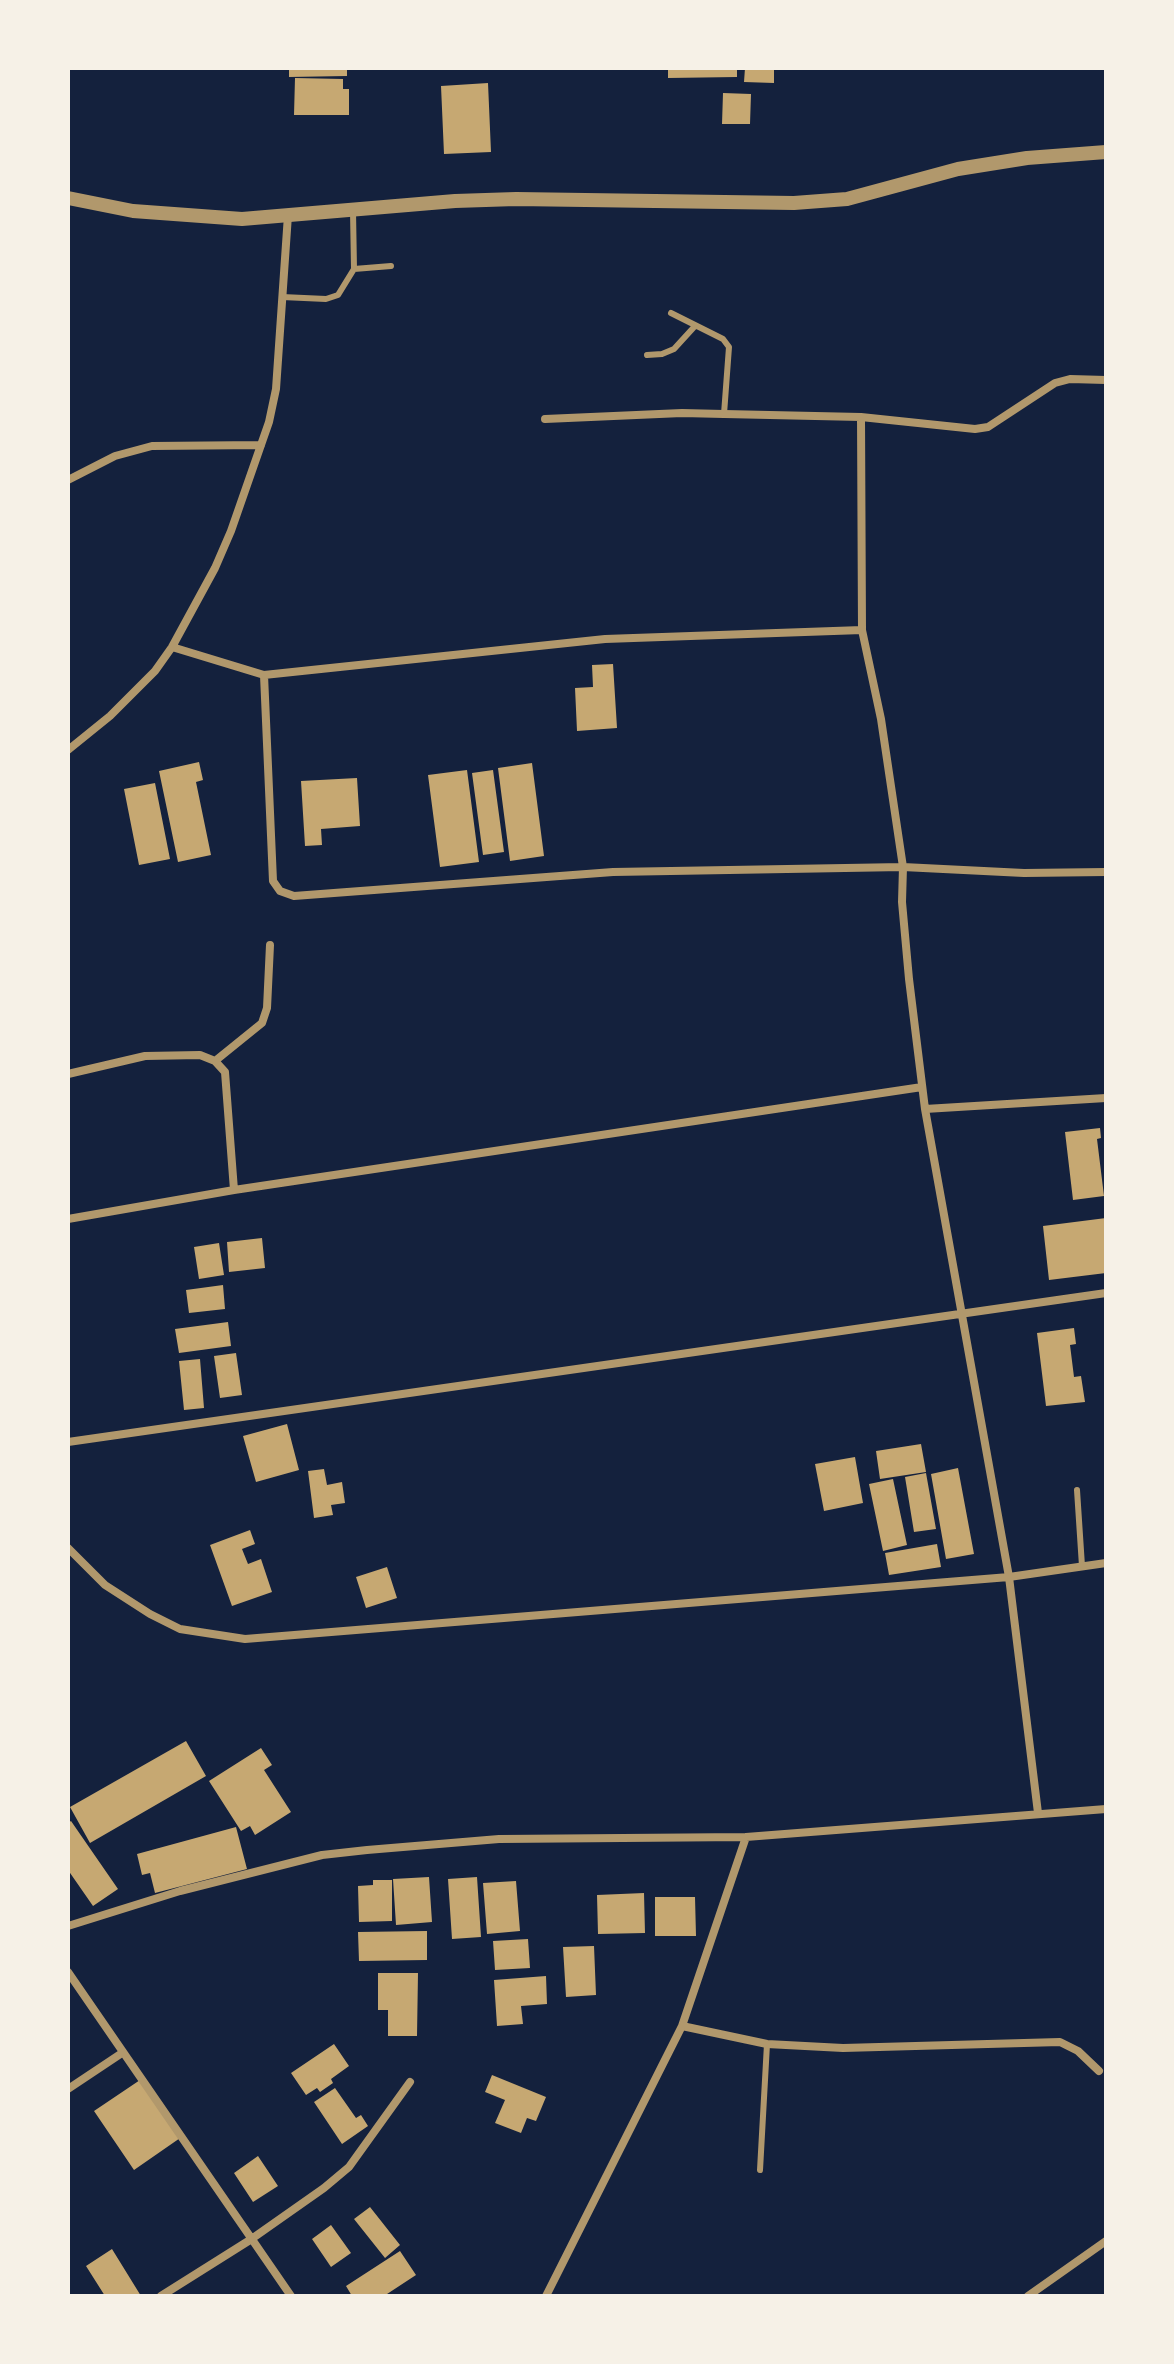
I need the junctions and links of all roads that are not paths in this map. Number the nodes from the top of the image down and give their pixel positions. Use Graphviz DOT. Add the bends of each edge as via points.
graph roads {
  1 [pos="1106,152"];
  2 [pos="68,198"];
  3 [pos="353,209"];
  4 [pos="288,215"];
  5 [pos="391,266"];
  6 [pos="354,269"];
  7 [pos="282,297"];
  8 [pos="671,313"];
  9 [pos="695,326"];
  10 [pos="647,355"];
  11 [pos="1106,380"];
  12 [pos="724,414"];
  13 [pos="861,417"];
  14 [pos="545,419"];
  15 [pos="261,445"];
  16 [pos="68,480"];
  17 [pos="862,630"];
  18 [pos="172,647"];
  19 [pos="264,675"];
  20 [pos="68,750"];
  21 [pos="903,867"];
  22 [pos="1106,872"];
  23 [pos="270,945"];
  24 [pos="215,1061"];
  25 [pos="68,1074"];
  26 [pos="922,1087"];
  27 [pos="1106,1098"];
  28 [pos="925,1109"];
  29 [pos="234,1190"];
  30 [pos="68,1219"];
  31 [pos="1106,1293"];
  32 [pos="961,1312"];
  33 [pos="68,1442"];
  34 [pos="1077,1490"];
  35 [pos="68,1548"];
  36 [pos="1106,1563"];
  37 [pos="1082,1566"];
  38 [pos="1009,1577"];
  39 [pos="1106,1809"];
  40 [pos="1038,1813"];
  41 [pos="746,1837"];
  42 [pos="68,1926"];
  43 [pos="68,1972"];
  44 [pos="682,2026"];
  45 [pos="767,2044"];
  46 [pos="122,2053"];
  47 [pos="1099,2071"];
  48 [pos="410,2082"];
  49 [pos="68,2089"];
  50 [pos="760,2170"];
  51 [pos="250,2240"];
  52 [pos="1106,2241"];
  53 [pos="161,2296"];
  54 [pos="291,2296"];
  55 [pos="546,2296"];
  56 [pos="1028,2296"];
  1 -- 3 [label="street" via="958,169 847,199 516,199"];
  2 -- 4 [label="street" via="177,215"];
  3 -- 4 [label="street"];
  3 -- 6 [label="lane"];
  4 -- 7 [label="street"];
  5 -- 6 [label="lane"];
  6 -- 7 [label="lane" via="338,295"];
  7 -- 15 [label="street" via="276,389"];
  8 -- 9 [label="lane"];
  9 -- 10 [label="lane" via="674,349"];
  9 -- 12 [label="lane" via="729,347"];
  11 -- 13 [label="street" via="1055,383 988,427 975,429"];
  12 -- 13 [label="street"];
  12 -- 14 [label="street"];
  13 -- 17 [label="street"];
  15 -- 16 [label="street" via="152,446 131,450"];
  15 -- 18 [label="street" via="215,568"];
  17 -- 19 [label="street" via="605,639"];
  17 -- 21 [label="street"];
  18 -- 19 [label="street"];
  18 -- 20 [label="street" via="135,694"];
  19 -- 21 [label="street" via="273,881 280,891 294,896 613,872"];
  21 -- 22 [label="street"];
  21 -- 26 [label="street" via="907,964"];
  23 -- 24 [label="street" via="262,1023"];
  24 -- 25 [label="street" via="200,1055 145,1056"];
  24 -- 29 [label="street" via="225,1072"];
  26 -- 28 [label="street"];
  26 -- 29 [label="street"];
  27 -- 28 [label="street"];
  28 -- 32 [label="street"];
  29 -- 30 [label="street"];
  31 -- 32 [label="street"];
  32 -- 33 [label="street"];
  32 -- 38 [label="street"];
  34 -- 37 [label="lane"];
  35 -- 38 [label="street" via="105,1585 150,1614 180,1629 245,1639"];
  36 -- 37 [label="street"];
  37 -- 38 [label="street"];
  38 -- 40 [label="street"];
  39 -- 40 [label="street"];
  40 -- 41 [label="street"];
  41 -- 42 [label="street" via="499,1839 322,1855"];
  41 -- 44 [label="street"];
  43 -- 46 [label="street"];
  44 -- 45 [label="street"];
  44 -- 55 [label="street"];
  45 -- 47 [label="street" via="843,2048 1060,2042"];
  45 -- 50 [label="lane"];
  46 -- 49 [label="street"];
  46 -- 51 [label="street"];
  48 -- 51 [label="street" via="349,2167"];
  51 -- 53 [label="street"];
  51 -- 54 [label="street"];
  52 -- 56 [label="street"];
}
